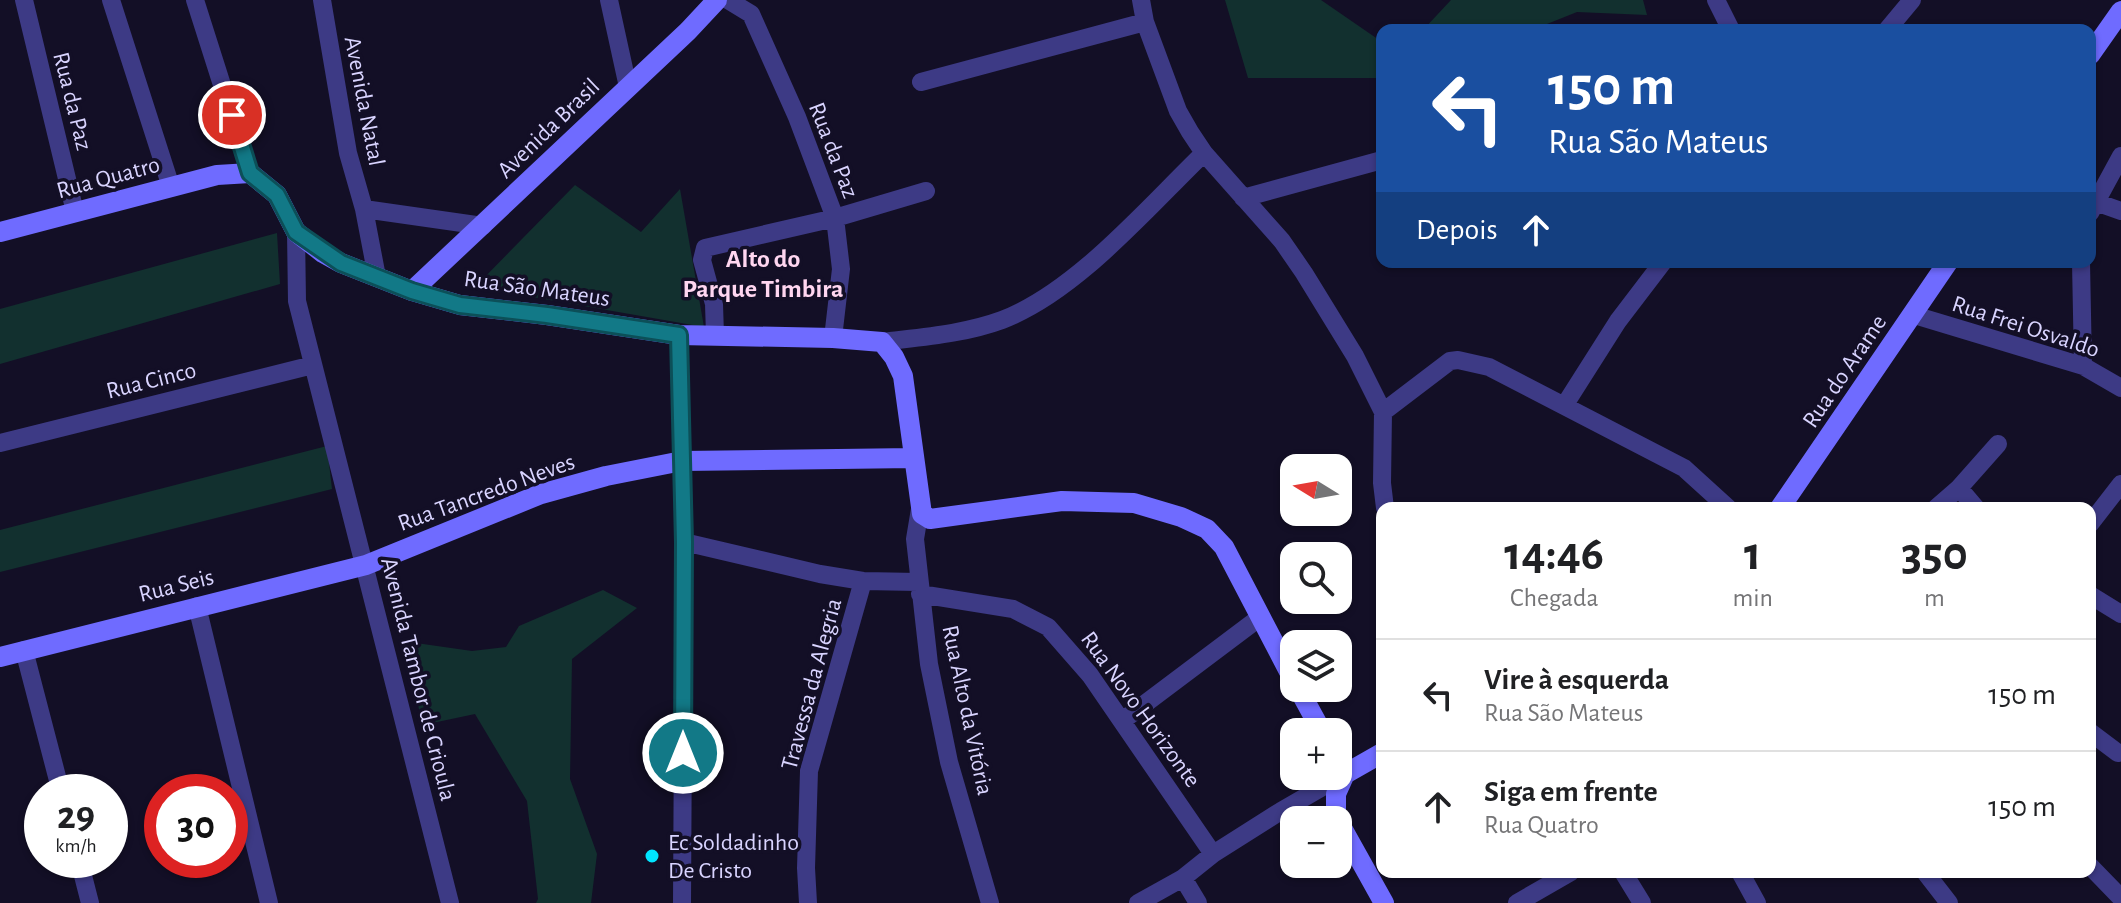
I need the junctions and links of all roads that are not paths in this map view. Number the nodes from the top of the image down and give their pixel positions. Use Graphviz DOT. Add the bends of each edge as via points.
graph roads {
  1 [pos="24,0"];
  2 [pos="111,0"];
  3 [pos="195,0"];
  4 [pos="322,0"];
  5 [pos="609,0"];
  6 [pos="717,0"];
  7 [pos="728,0"];
  8 [pos="1141,0"];
  9 [pos="1716,0"];
  10 [pos="1912,0"];
  11 [pos="756,7"];
  12 [pos="2121,11"];
  13 [pos="1145,22"];
  14 [pos="1728,24"];
  15 [pos="1892,24"];
  16 [pos="2096,46"];
  17 [pos="921,82"];
  18 [pos="628,87"];
  19 [pos="1204,153"];
  20 [pos="2121,156"];
  21 [pos="1376,166"];
  22 [pos="250,173"];
  23 [pos="171,187"];
  24 [pos="926,191"];
  25 [pos="2096,197"];
  26 [pos="1243,198"];
  27 [pos="2096,206"];
  28 [pos="364,209"];
  29 [pos="2121,211"];
  30 [pos="75,212"];
  31 [pos="835,218"];
  32 [pos="483,226"];
  33 [pos="0,232"];
  34 [pos="296,232"];
  35 [pos="1658,268"];
  36 [pos="1944,268"];
  37 [pos="2081,268"];
  38 [pos="377,277"];
  39 [pos="412,291"];
  40 [pos="1914,315"];
  41 [pos="679,335"];
  42 [pos="715,335"];
  43 [pos="833,338"];
  44 [pos="882,342"];
  45 [pos="313,365"];
  46 [pos="2083,366"];
  47 [pos="2121,388"];
  48 [pos="1564,406"];
  49 [pos="1383,412"];
  50 [pos="0,443"];
  51 [pos="1998,444"];
  52 [pos="913,458"];
  53 [pos="682,461"];
  54 [pos="2121,484"];
  55 [pos="1959,488"];
  56 [pos="1384,502"];
  57 [pos="1721,502"];
  58 [pos="1784,502"];
  59 [pos="1943,502"];
  60 [pos="1971,502"];
  61 [pos="2096,516"];
  62 [pos="922,517"];
  63 [pos="684,542"];
  64 [pos="366,565"];
  65 [pos="863,581"];
  66 [pos="919,588"];
  67 [pos="2096,599"];
  68 [pos="197,606"];
  69 [pos="2121,614"];
  70 [pos="1259,618"];
  71 [pos="24,650"];
  72 [pos="1280,656"];
  73 [pos="0,657"];
  74 [pos="1122,721"];
  75 [pos="2096,736"];
  76 [pos="2118,753"];
  77 [pos="1376,755"];
  78 [pos="1352,764"];
  79 [pos="56,774"];
  80 [pos="1308,790"];
  81 [pos="1337,790"];
  82 [pos="1213,854"];
  83 [pos="2096,872"];
  84 [pos="84,878"];
  85 [pos="1183,878"];
  86 [pos="1557,878"];
  87 [pos="1627,878"];
  88 [pos="1743,878"];
  89 [pos="1930,878"];
  90 [pos="2121,898"];
  91 [pos="90,903"];
  92 [pos="269,903"];
  93 [pos="450,903"];
  94 [pos="682,903"];
  95 [pos="808,903"];
  96 [pos="990,903"];
  97 [pos="1138,903"];
  98 [pos="1198,903"];
  99 [pos="1384,903"];
  100 [pos="1517,903"];
  101 [pos="1642,903"];
  102 [pos="1757,903"];
  103 [pos="1949,903"];
  1 -- 30 [label="street, Rua da Paz"];
  2 -- 23 [label="street"];
  3 -- 22 [label="street"];
  4 -- 28 [label="street, Avenida Natal" via="348,153"];
  5 -- 18 [label="street"];
  6 -- 18 [label="main road, Avenida Brasil"];
  7 -- 11 [label="street, Rua da Paz"];
  8 -- 13 [label="street"];
  9 -- 14 [label="street"];
  10 -- 15 [label="street"];
  11 -- 31 [label="street, Rua da Paz"];
  12 -- 16 [label="main road"];
  13 -- 17 [label="street"];
  13 -- 19 [label="street" via="1178,111"];
  18 -- 32 [label="main road, Avenida Brasil"];
  19 -- 26 [label="street"];
  19 -- 44 [label="street, Rua São Mateus" via="1092,261 1041,300 1003,320"];
  20 -- 25 [label="street"];
  21 -- 26 [label="street"];
  22 -- 23 [label="main road, Rua Quatro"];
  22 -- 34 [label="main road" via="277,195"];
  23 -- 30 [label="main road, Rua Quatro"];
  24 -- 31 [label="street"];
  26 -- 49 [label="street" via="1282,241 1327,307"];
  27 -- 29 [label="street"];
  28 -- 32 [label="street"];
  28 -- 38 [label="street, Avenida Natal"];
  30 -- 33 [label="main road, Rua Quatro"];
  31 -- 42 [label="street" via="703,251"];
  31 -- 43 [label="street, Rua da Paz" via="841,269"];
  32 -- 39 [label="main road, Avenida Brasil"];
  34 -- 38 [label="main road, Rua São Mateus" via="341,263"];
  34 -- 45 [label="street, Avenida Tambor de Crioula" via="297,301"];
  35 -- 48 [label="street"];
  36 -- 40 [label="main road, Rua do Arame"];
  37 -- 46 [label="street"];
  38 -- 39 [label="main road, Rua São Mateus"];
  39 -- 41 [label="main road, Rua São Mateus" via="460,305"];
  40 -- 46 [label="street, Rua Frei Osvaldo"];
  40 -- 58 [label="main road, Rua do Arame"];
  41 -- 42 [label="main road, Rua São Mateus"];
  41 -- 53 [label="street"];
  42 -- 43 [label="main road, Rua São Mateus"];
  43 -- 44 [label="main road, Rua São Mateus"];
  44 -- 52 [label="main road, Rua Alto da Vitória" via="903,376"];
  45 -- 50 [label="street, Rua Cinco"];
  45 -- 64 [label="street, Avenida Tambor de Crioula"];
  46 -- 47 [label="street, Rua Frei Osvaldo"];
  48 -- 49 [label="street" via="1489,367 1458,360 1439,367"];
  48 -- 57 [label="street" via="1684,468"];
  49 -- 56 [label="street"];
  51 -- 55 [label="street"];
  52 -- 53 [label="main road, Rua Tancredo Neves"];
  52 -- 62 [label="main road, Rua Alto da Vitória"];
  53 -- 63 [label="street"];
  53 -- 64 [label="main road, Rua Tancredo Neves" via="541,494"];
  54 -- 61 [label="street"];
  55 -- 59 [label="street"];
  55 -- 60 [label="street"];
  62 -- 66 [label="street, Rua Alto da Vitória" via="915,539"];
  62 -- 70 [label="main road" via="1084,500 1134,503 1169,513 1207,529 1224,547"];
  63 -- 65 [label="street"];
  63 -- 94 [label="street"];
  64 -- 68 [label="main road, Rua Seis"];
  64 -- 93 [label="street, Avenida Tambor de Crioula"];
  65 -- 66 [label="street, Travessa da Alegria"];
  65 -- 95 [label="street, Travessa da Alegria" via="809,771"];
  66 -- 74 [label="street, Rua Novo Horizonte" via="1013,609 1048,627"];
  66 -- 96 [label="street, Rua Alto da Vitória" via="949,762"];
  67 -- 69 [label="street"];
  68 -- 71 [label="main road, Rua Seis"];
  68 -- 92 [label="street"];
  70 -- 72 [label="main road"];
  70 -- 74 [label="street"];
  71 -- 73 [label="main road, Rua Seis"];
  71 -- 79 [label="street"];
  74 -- 82 [label="street, Rua Novo Horizonte"];
  75 -- 76 [label="street"];
  77 -- 78 [label="main road"];
  80 -- 82 [label="street"];
  81 -- 99 [label="main road" via="1336,817"];
  82 -- 85 [label="street"];
  83 -- 90 [label="street"];
  84 -- 91 [label="street"];
  85 -- 97 [label="street"];
  85 -- 98 [label="street"];
  86 -- 100 [label="street"];
  87 -- 101 [label="street"];
  88 -- 102 [label="street"];
  89 -- 103 [label="street"];
}
